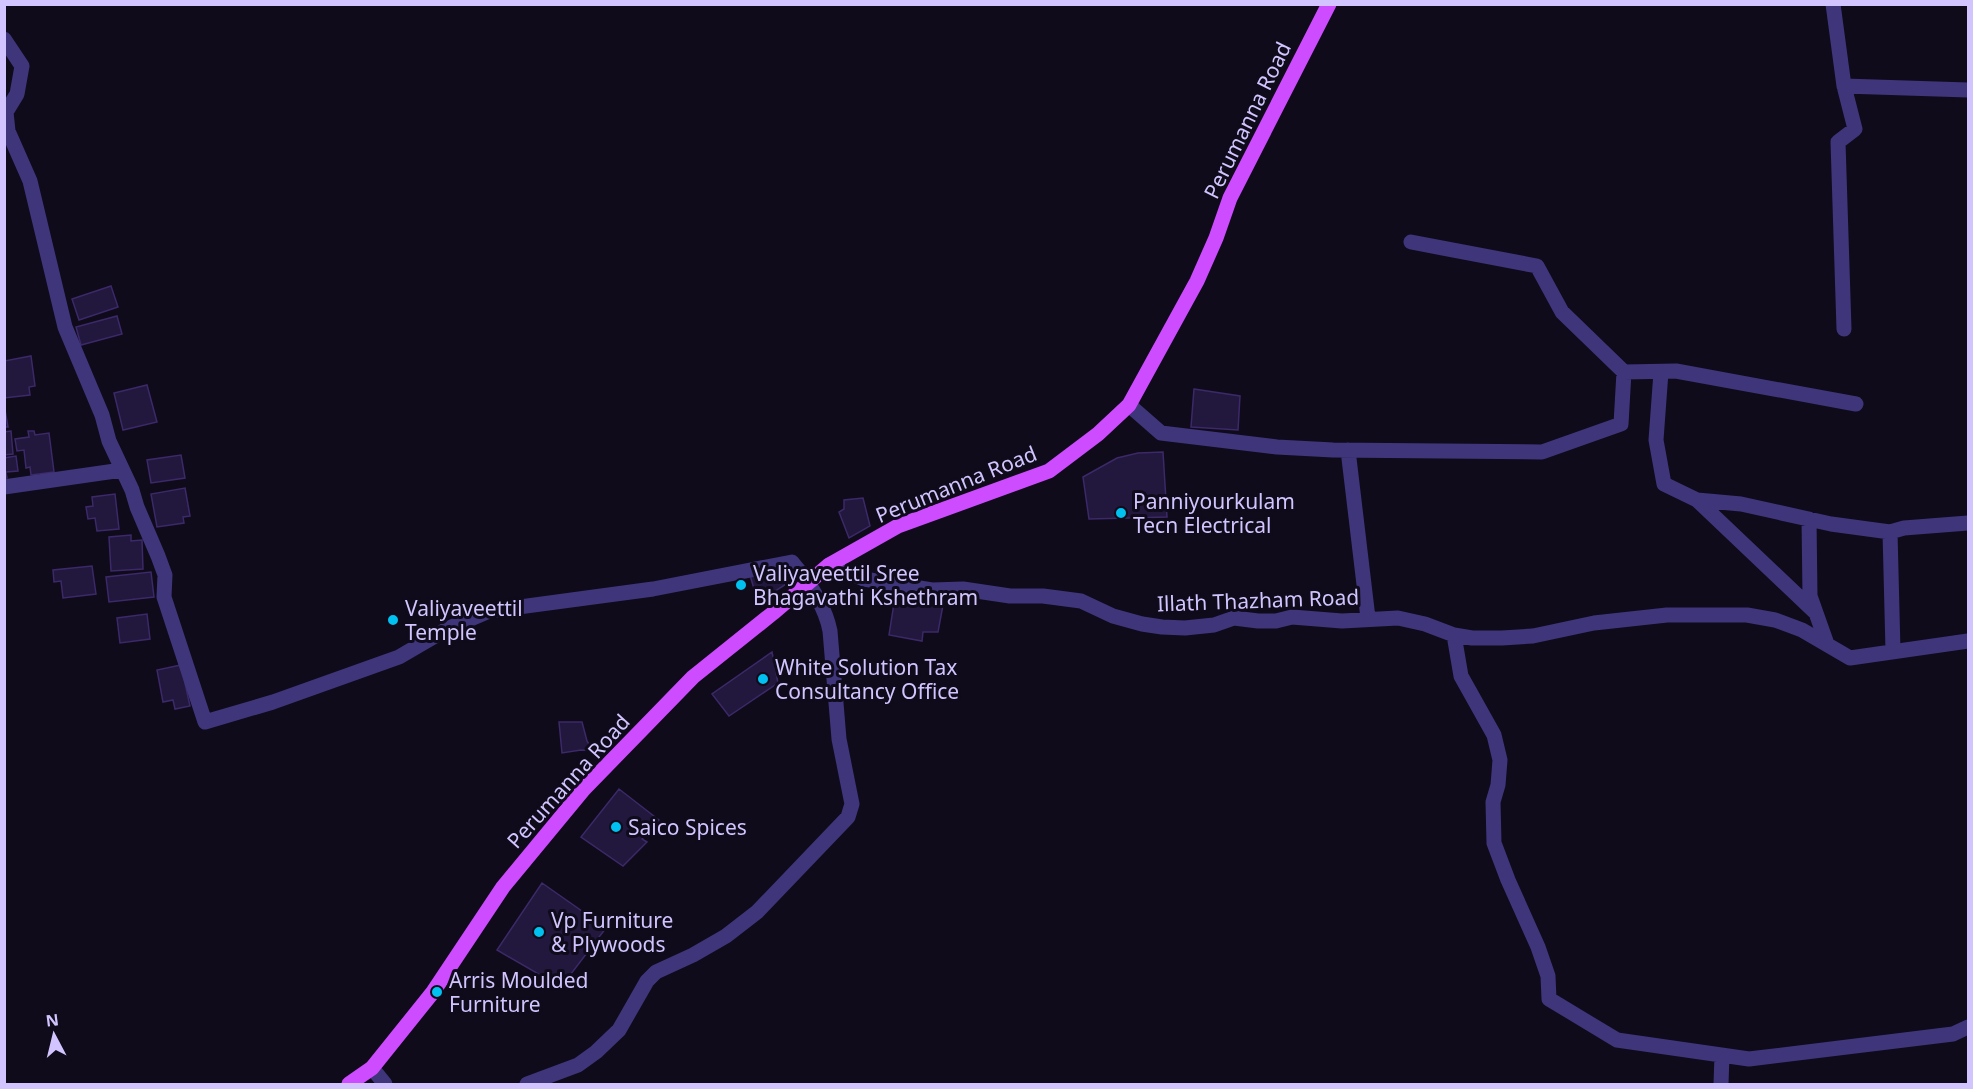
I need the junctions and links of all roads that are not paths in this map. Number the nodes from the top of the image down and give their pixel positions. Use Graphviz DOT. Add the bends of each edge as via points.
graph roads {
  1 [pos="1329,4"];
  2 [pos="1833,4"];
  3 [pos="4,39"];
  4 [pos="1844,86"];
  5 [pos="1968,90"];
  6 [pos="1411,242"];
  7 [pos="1845,328"];
  8 [pos="1624,372"];
  9 [pos="1661,372"];
  10 [pos="1129,405"];
  11 [pos="1856,405"];
  12 [pos="1348,450"];
  13 [pos="122,470"];
  14 [pos="4,487"];
  15 [pos="1697,500"];
  16 [pos="1809,519"];
  17 [pos="1968,523"];
  18 [pos="1890,532"];
  19 [pos="829,565"];
  20 [pos="809,582"];
  21 [pos="1816,613"];
  22 [pos="1368,618"];
  23 [pos="1454,635"];
  24 [pos="1968,642"];
  25 [pos="1827,644"];
  26 [pos="1893,651"];
  27 [pos="1968,1027"];
  28 [pos="1722,1055"];
  29 [pos="372,1068"];
  30 [pos="349,1084"];
  31 [pos="385,1084"];
  32 [pos="527,1084"];
  33 [pos="1720,1084"];
  1 -- 10 [label="main road, Perumanna Road" via="1230,198 1197,281"];
  2 -- 4 [label="street"];
  3 -- 13 [label="street" via="22,66 17,94 6,112 8,131 30,181 65,327"];
  4 -- 5 [label="street"];
  4 -- 7 [label="street" via="1855,129 1838,142"];
  6 -- 8 [label="street" via="1537,266 1562,312"];
  8 -- 9 [label="street"];
  8 -- 12 [label="street" via="1622,424 1542,452"];
  9 -- 11 [label="street"];
  9 -- 15 [label="street" via="1656,440 1664,484"];
  10 -- 12 [label="street" via="1161,433 1277,447"];
  10 -- 19 [label="main road, Perumanna Road" via="1048,471 913,519"];
  12 -- 22 [label="street"];
  13 -- 14 [label="street"];
  13 -- 20 [label="street" via="159,556 165,575 164,597 205,722 399,657 447,629 489,611 653,589 792,562"];
  15 -- 16 [label="street" via="1740,504"];
  15 -- 21 [label="street"];
  16 -- 18 [label="street"];
  16 -- 21 [label="street" via="1810,596"];
  17 -- 18 [label="street"];
  18 -- 26 [label="street"];
  19 -- 20 [label="main road, Perumanna Road"];
  19 -- 22 [label="street, Illath Thazham Road" via="864,579 932,590 963,589 1010,597 1081,601 1113,616 1162,627 1214,625 1234,618"];
  20 -- 29 [label="main road, Perumanna Road" via="693,677 584,789 503,887 433,992"];
  20 -- 32 [label="street" via="830,631 839,739 852,804 848,817 757,912 726,936 656,972 619,1030 596,1052 578,1065"];
  21 -- 25 [label="street"];
  22 -- 23 [label="street, Illath Thazham Road" via="1398,618"];
  23 -- 25 [label="street, Illath Thazham Road" via="1533,636 1615,620 1667,615 1747,615 1775,620"];
  23 -- 28 [label="street" via="1461,676 1494,735 1500,760 1493,802 1494,843 1538,947 1548,976 1549,999 1617,1040"];
  24 -- 26 [label="street, Illath Thazham Road"];
  25 -- 26 [label="street, Illath Thazham Road" via="1850,658"];
  27 -- 28 [label="street" via="1953,1034 1749,1059"];
  28 -- 33 [label="street"];
  29 -- 30 [label="main road, Perumanna Road"];
  29 -- 31 [label="street"];
}
